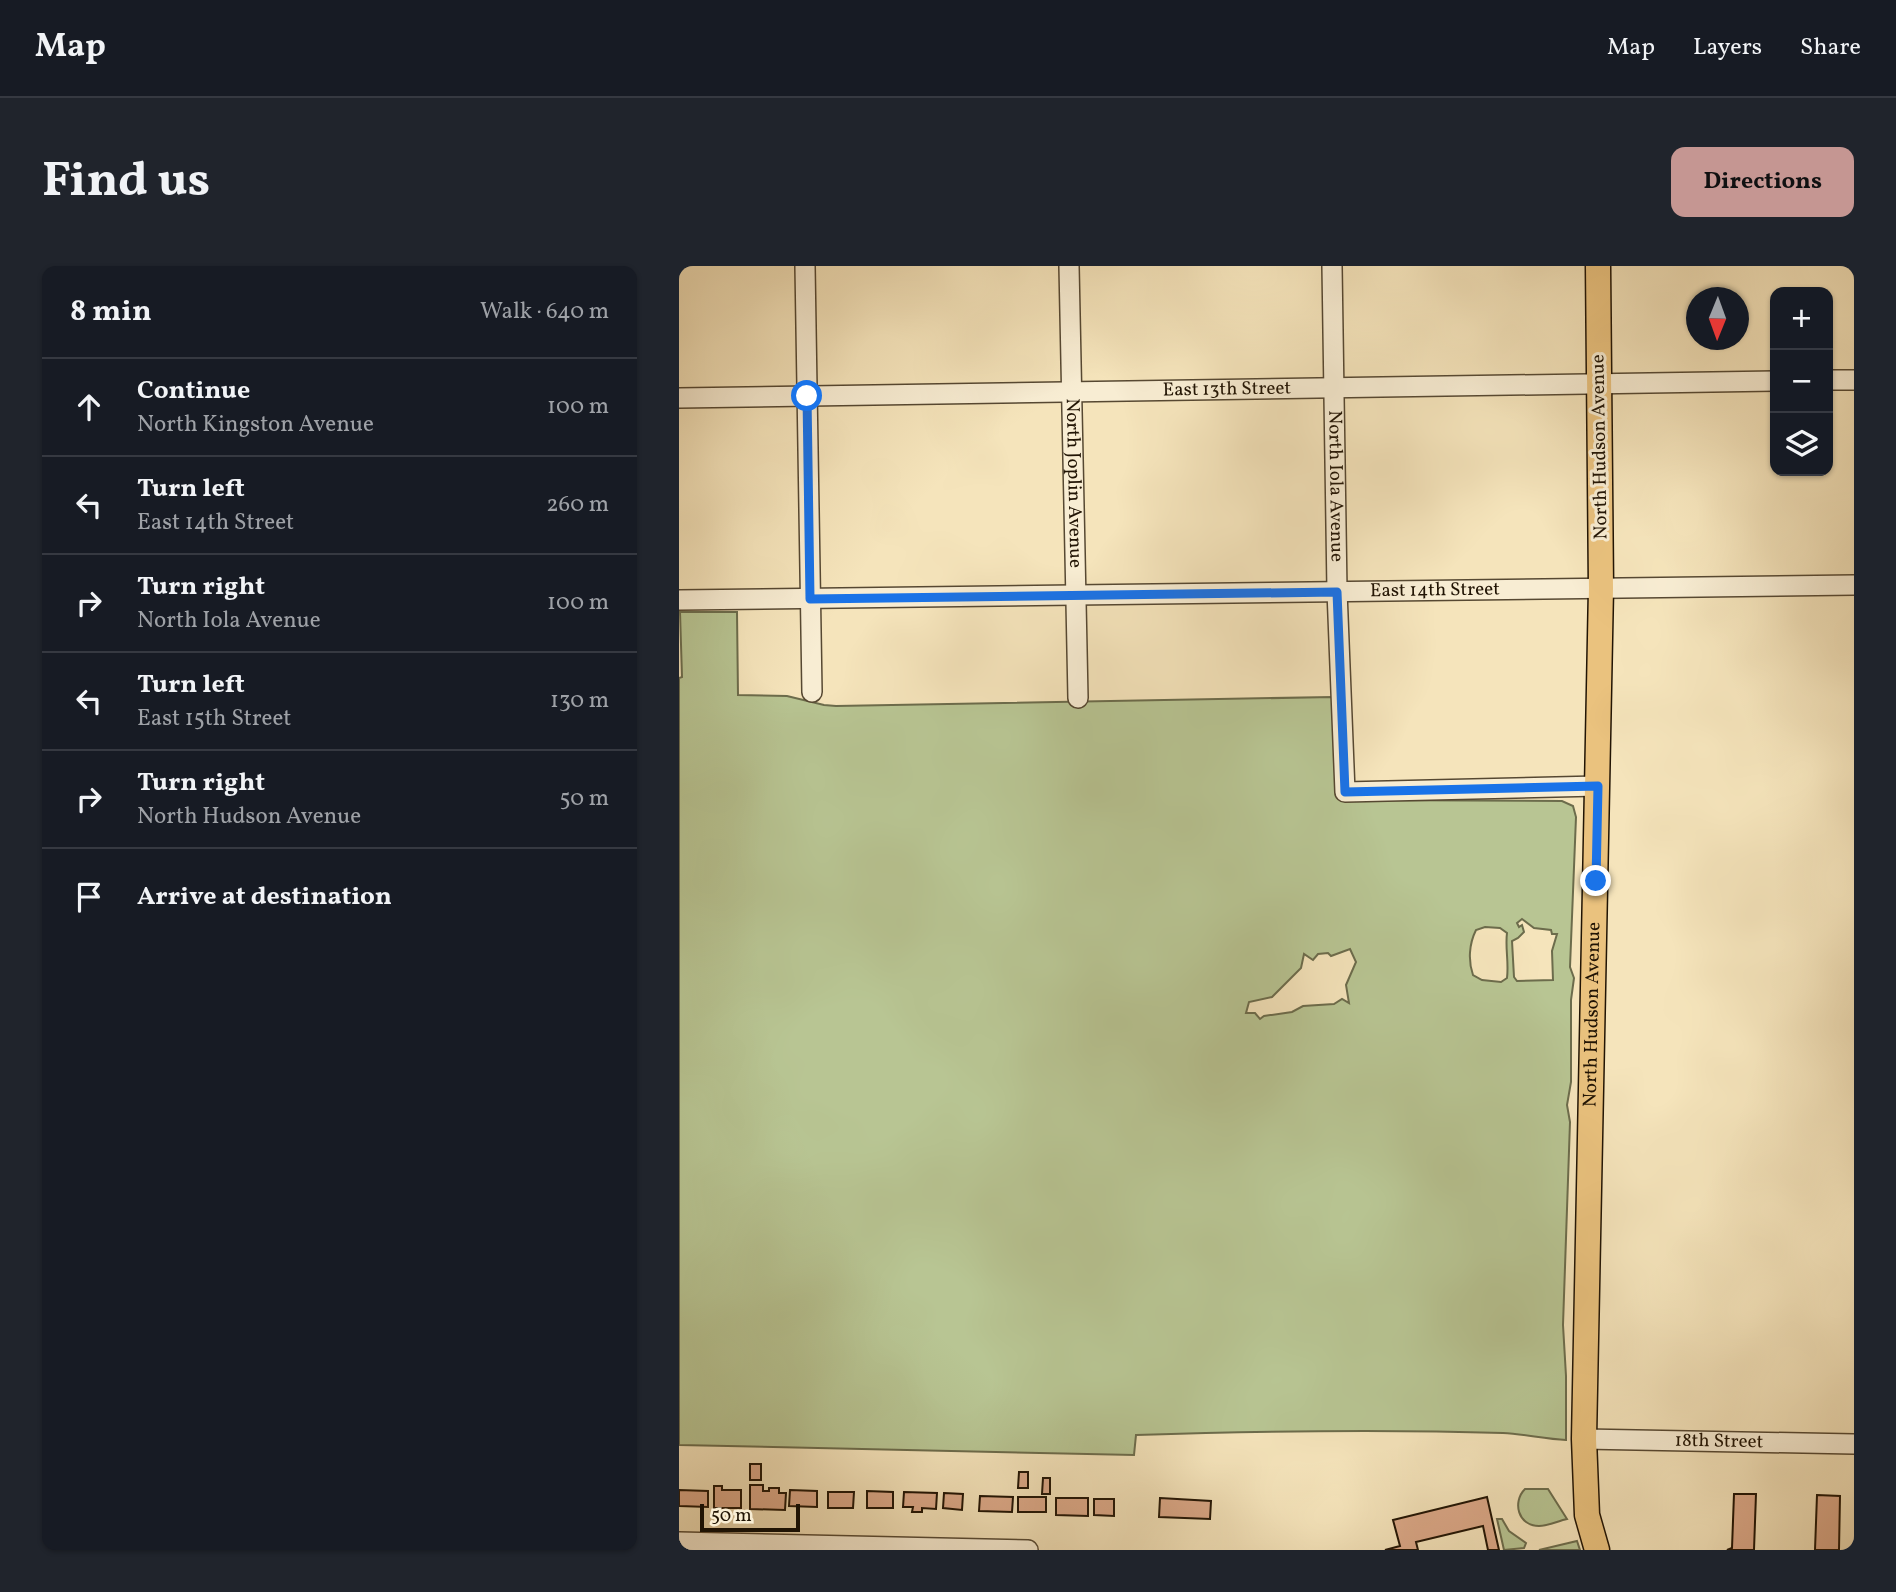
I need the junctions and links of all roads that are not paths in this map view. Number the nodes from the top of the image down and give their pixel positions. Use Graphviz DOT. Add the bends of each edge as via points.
graph roads {
  1 [pos="805,266"];
  2 [pos="1069,266"];
  3 [pos="1332,266"];
  4 [pos="1598,266"];
  5 [pos="1833,380"];
  6 [pos="1854,380"];
  7 [pos="1770,381"];
  8 [pos="1599,383"];
  9 [pos="1334,387"];
  10 [pos="1072,391"];
  11 [pos="807,396"];
  12 [pos="679,398"];
  13 [pos="1854,585"];
  14 [pos="1601,589"];
  15 [pos="1337,592"];
  16 [pos="1076,597"];
  17 [pos="810,599"];
  18 [pos="679,600"];
  19 [pos="812,692"];
  20 [pos="1078,698"];
  21 [pos="1598,786"];
  22 [pos="1584,1439"];
  23 [pos="1854,1444"];
  24 [pos="679,1542"];
  25 [pos="1028,1550"];
  26 [pos="1597,1550"];
  1 -- 11 [label="street"];
  2 -- 10 [label="street, North Joplin Avenue"];
  3 -- 9 [label="street, North Iola Avenue"];
  4 -- 8 [label="main road, North Hudson Avenue"];
  5 -- 6 [label="street"];
  7 -- 8 [label="street, East 13th Street"];
  8 -- 9 [label="street, East 13th Street"];
  8 -- 14 [label="main road, North Hudson Avenue"];
  9 -- 10 [label="street, East 13th Street"];
  9 -- 15 [label="street, North Iola Avenue"];
  10 -- 11 [label="street, East 13th Street"];
  10 -- 16 [label="street, North Joplin Avenue"];
  11 -- 12 [label="street, East 13th Street"];
  11 -- 17 [label="street"];
  13 -- 14 [label="street, East 14th Street"];
  14 -- 15 [label="street, East 14th Street"];
  14 -- 21 [label="main road, North Hudson Avenue"];
  15 -- 16 [label="street, East 14th Street"];
  15 -- 21 [label="street, North Iola Avenue" via="1345,792"];
  16 -- 17 [label="street, East 14th Street"];
  16 -- 20 [label="street, North Joplin Avenue"];
  17 -- 18 [label="street, East 14th Street"];
  17 -- 19 [label="street"];
  21 -- 22 [label="main road, North Hudson Avenue"];
  22 -- 23 [label="street, 18th Street"];
  22 -- 26 [label="main road, North Hudson Avenue" via="1587,1515"];
  24 -- 25 [label="street"];
}
